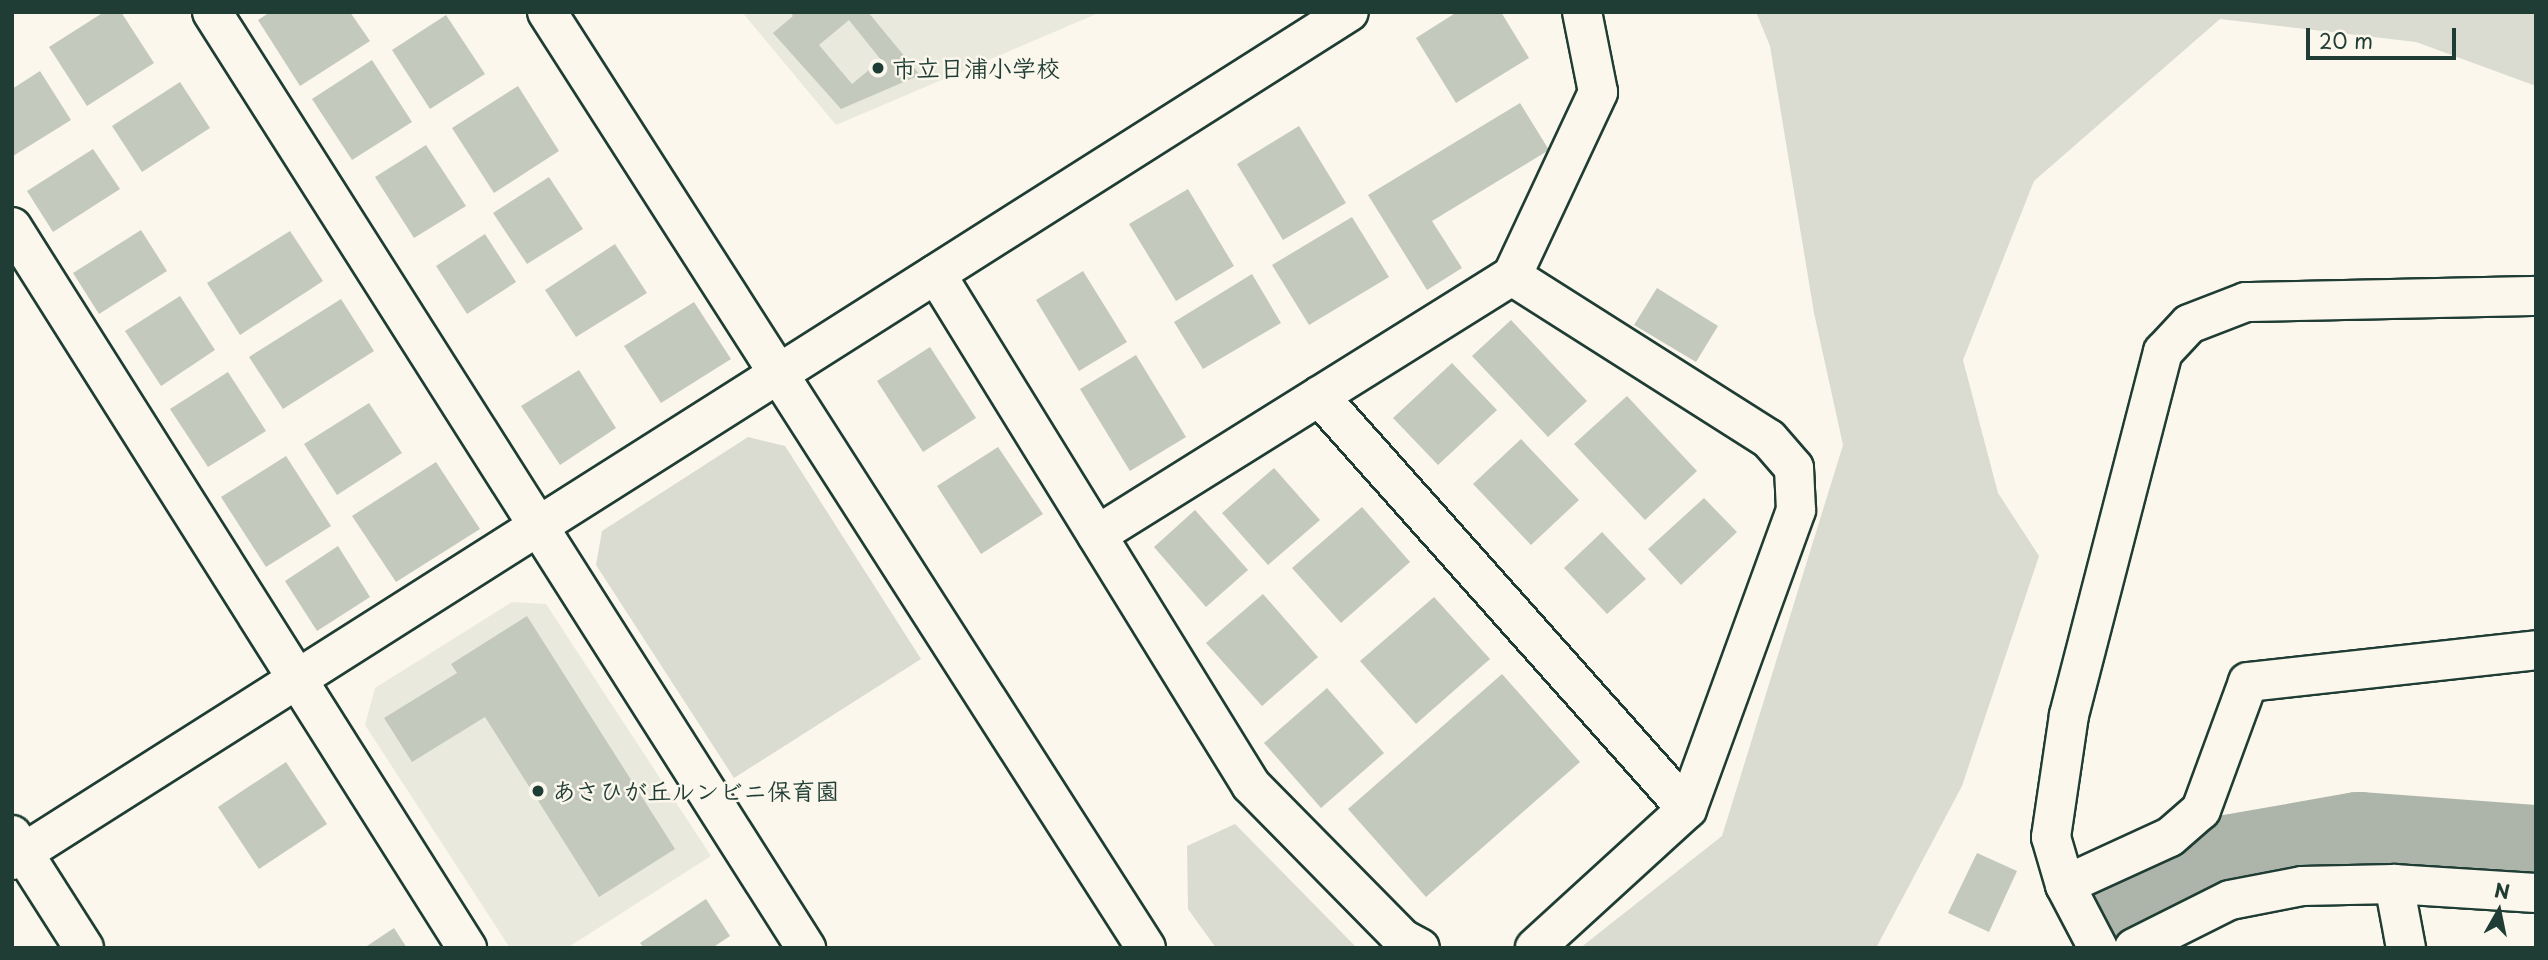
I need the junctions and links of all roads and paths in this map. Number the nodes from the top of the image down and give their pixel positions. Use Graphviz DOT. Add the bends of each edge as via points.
graph roads {
  1 [pos="212,12"];
  2 [pos="547,12"];
  3 [pos="1349,12"];
  4 [pos="1582,12"];
  5 [pos="12,227"];
  6 [pos="936,274"];
  7 [pos="1512,275"];
  8 [pos="2536,296"];
  9 [pos="777,374"];
  10 [pos="1319,396"];
  11 [pos="538,526"];
  12 [pos="1097,535"];
  13 [pos="2536,650"];
  14 [pos="297,678"];
  15 [pos="1687,809"];
  16 [pos="16,849"];
  17 [pos="2394,884"];
  18 [pos="2065,886"];
  19 [pos="2536,893"];
  20 [pos="84,948"];
  21 [pos="467,948"];
  22 [pos="806,948"];
  23 [pos="1146,948"];
  24 [pos="1420,948"];
  25 [pos="1535,948"];
  26 [pos="2098,948"];
  27 [pos="2134,948"];
  28 [pos="2406,948"];
  1 -- 11 [label="street"];
  2 -- 9 [label="street"];
  3 -- 6 [label="street"];
  4 -- 7 [label="street" via="1598,92"];
  5 -- 14 [label="street"];
  6 -- 9 [label="street"];
  6 -- 12 [label="street"];
  7 -- 10 [label="street"];
  7 -- 15 [label="street" via="1769,439 1794,468 1796,510"];
  8 -- 18 [label="street" via="2246,302 2189,324 2163,352 2069,715 2051,837"];
  9 -- 11 [label="street"];
  9 -- 23 [label="street"];
  10 -- 12 [label="street"];
  10 -- 15 [label="street"];
  11 -- 14 [label="street"];
  11 -- 22 [label="street"];
  12 -- 24 [label="street" via="1251,785 1403,939"];
  13 -- 18 [label="street" via="2248,682 2201,810 2170,837"];
  14 -- 16 [label="street"];
  14 -- 21 [label="street"];
  15 -- 25 [label="street"];
  16 -- 20 [label="street"];
  17 -- 19 [label="street"];
  17 -- 27 [label="street" via="2302,886 2230,900"];
  17 -- 28 [label="street"];
  18 -- 26 [label="street"];
}
